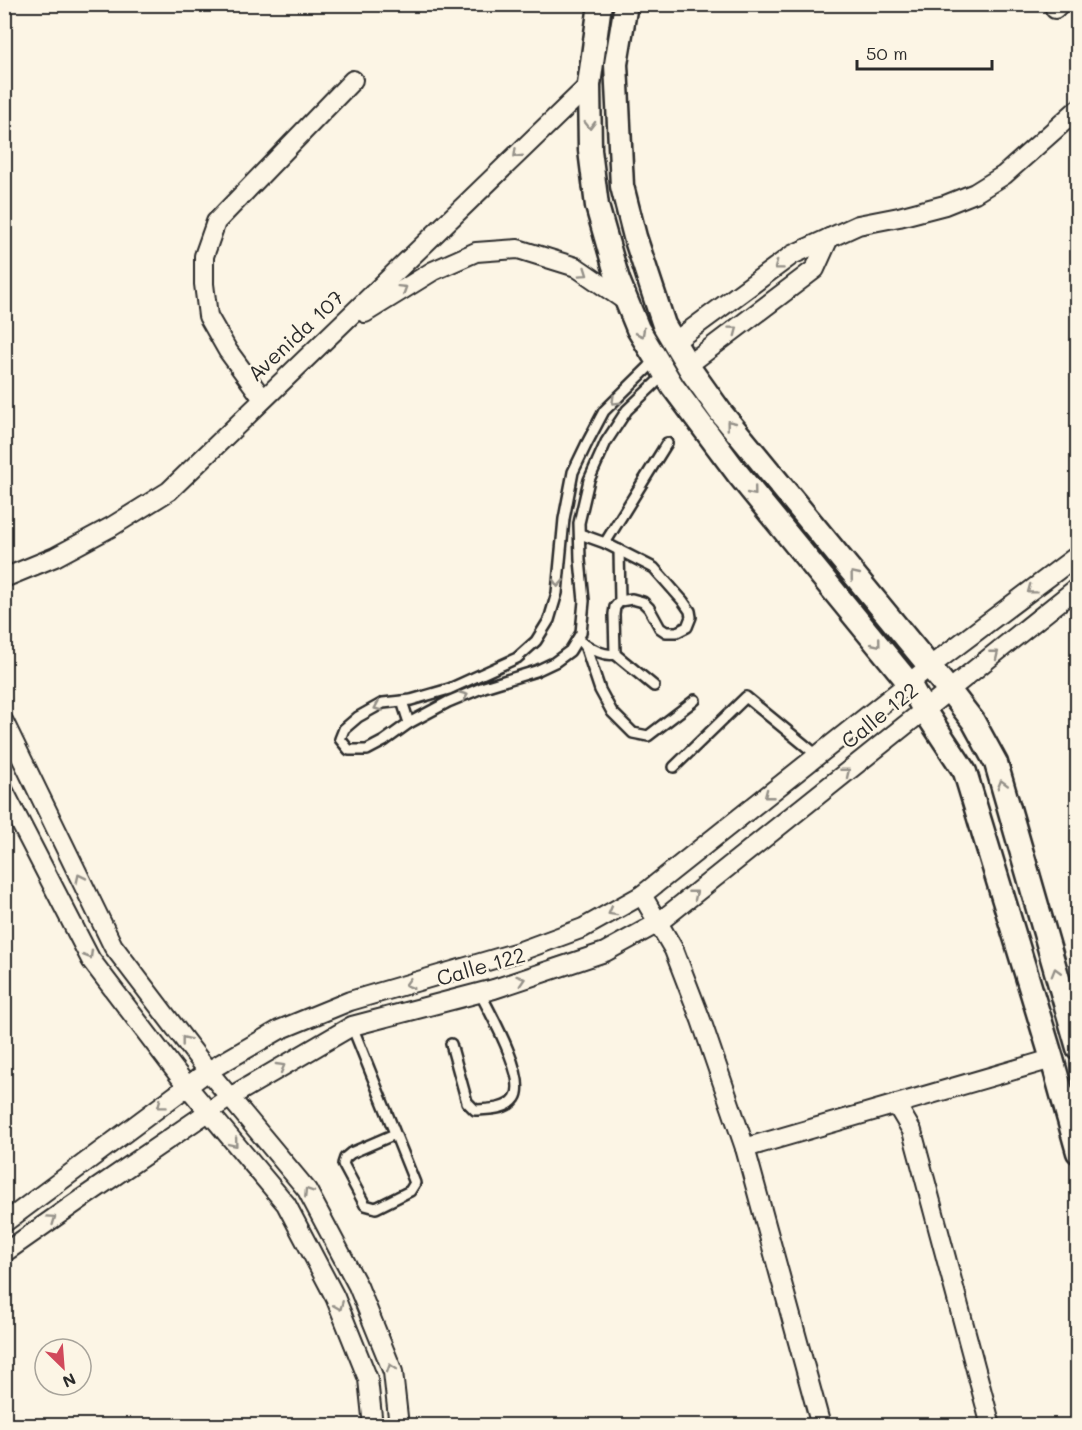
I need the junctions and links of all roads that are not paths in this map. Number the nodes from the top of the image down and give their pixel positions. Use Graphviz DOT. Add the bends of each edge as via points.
graph roads {
  1 [pos="600,4"];
  2 [pos="626,4"];
  3 [pos="353,80"];
  4 [pos="589,85"];
  5 [pos="1077,109"];
  6 [pos="829,238"];
  7 [pos="627,302"];
  8 [pos="336,331"];
  9 [pos="674,342"];
  10 [pos="688,365"];
  11 [pos="661,367"];
  12 [pos="262,399"];
  13 [pos="667,444"];
  14 [pos="580,534"];
  15 [pos="605,543"];
  16 [pos="619,550"];
  17 [pos="1077,555"];
  18 [pos="4,578"];
  19 [pos="1077,587"];
  20 [pos="620,601"];
  21 [pos="581,642"];
  22 [pos="615,654"];
  23 [pos="929,667"];
  24 [pos="909,683"];
  25 [pos="654,686"];
  26 [pos="949,690"];
  27 [pos="695,700"];
  28 [pos="402,701"];
  29 [pos="924,710"];
  30 [pos="4,722"];
  31 [pos="409,723"];
  32 [pos="818,756"];
  33 [pos="674,767"];
  34 [pos="4,791"];
  35 [pos="642,895"];
  36 [pos="658,923"];
  37 [pos="480,993"];
  38 [pos="1065,1003"];
  39 [pos="1037,1011"];
  40 [pos="352,1026"];
  41 [pos="451,1044"];
  42 [pos="1077,1048"];
  43 [pos="1052,1059"];
  44 [pos="208,1071"];
  45 [pos="187,1086"];
  46 [pos="230,1097"];
  47 [pos="896,1104"];
  48 [pos="208,1112"];
  49 [pos="395,1134"];
  50 [pos="745,1148"];
  51 [pos="1077,1152"];
  52 [pos="4,1223"];
  53 [pos="4,1253"];
  54 [pos="374,1425"];
  55 [pos="399,1425"];
  56 [pos="821,1425"];
  57 [pos="992,1425"];
  1 -- 4 [label="street"];
  2 -- 9 [label="street" via="616,64 622,186 664,325"];
  3 -- 12 [label="street" via="216,222 204,256 208,316"];
  4 -- 7 [label="street, one-way" via="590,150 597,206"];
  4 -- 8 [label="street, Avenida 107, one-way"];
  5 -- 6 [label="street" via="1004,175 975,193 945,205 858,225"];
  6 -- 9 [label="street, one-way" via="792,255"];
  10 -- 6 [label="street, one-way" via="815,269"];
  8 -- 7 [label="street, one-way" via="433,270 476,252 518,249 576,267"];
  7 -- 11 [label="street, one-way"];
  8 -- 12 [label="street, Avenida 107"];
  9 -- 10 [label="street"];
  23 -- 10 [label="street, one-way" via="722,414"];
  11 -- 14 [label="lane" via="606,442 589,480"];
  11 -- 24 [label="street, one-way" via="738,474"];
  11 -- 28 [label="lane, one-way" via="604,411 573,472 557,593 549,620 536,641 517,658 478,677"];
  12 -- 18 [label="street, Avenida 107" via="169,491 55,557"];
  13 -- 15 [label="lane"];
  14 -- 15 [label="lane"];
  14 -- 21 [label="lane" via="584,601"];
  15 -- 16 [label="lane"];
  16 -- 20 [label="lane"];
  16 -- 20 [label="lane" via="654,568 683,601 691,617 687,627 666,632 643,602 632,598"];
  17 -- 23 [label="street, Calle 122, one-way"];
  26 -- 19 [label="street, Calle 122, one-way"];
  20 -- 22 [label="lane" via="614,614"];
  21 -- 22 [label="lane" via="608,655"];
  21 -- 27 [label="lane" via="612,712 633,733 648,736"];
  31 -- 21 [label="lane, one-way" via="484,687 536,671"];
  22 -- 25 [label="lane"];
  23 -- 24 [label="street, Calle 122"];
  23 -- 26 [label="street"];
  24 -- 29 [label="street"];
  24 -- 32 [label="street, Calle 122"];
  26 -- 29 [label="street, Calle 122"];
  38 -- 26 [label="street, one-way" via="996,763 973,721"];
  28 -- 31 [label="lane"];
  28 -- 31 [label="lane, one-way" via="383,704 358,717 344,729 340,739 350,750 367,750"];
  36 -- 29 [label="street, Calle 122, one-way"];
  29 -- 39 [label="street" via="965,772"];
  44 -- 30 [label="street, one-way" via="113,946"];
  32 -- 33 [label="lane" via="746,697"];
  32 -- 35 [label="street, Calle 122, one-way"];
  34 -- 45 [label="street, one-way" via="91,960"];
  35 -- 36 [label="street"];
  35 -- 44 [label="street, Calle 122, one-way" via="583,928 518,952 350,1001 279,1030"];
  37 -- 36 [label="street, Calle 122, one-way" via="605,952"];
  36 -- 50 [label="street" via="674,950"];
  37 -- 40 [label="street, Calle 122"];
  37 -- 41 [label="lane" via="505,1042 515,1072 519,1088 515,1099 506,1105 475,1110 467,1102"];
  38 -- 39 [label="street"];
  38 -- 42 [label="street"];
  39 -- 43 [label="street"];
  46 -- 40 [label="street, Calle 122, one-way"];
  40 -- 49 [label="lane"];
  43 -- 47 [label="street"];
  43 -- 51 [label="street"];
  44 -- 45 [label="street, Calle 122"];
  44 -- 46 [label="street"];
  45 -- 48 [label="street"];
  45 -- 52 [label="street, Calle 122, one-way"];
  46 -- 48 [label="street, Calle 122"];
  55 -- 46 [label="street, one-way" via="393,1372 358,1286 307,1190"];
  47 -- 50 [label="street"];
  47 -- 57 [label="street" via="912,1131"];
  53 -- 48 [label="street, Calle 122, one-way"];
  48 -- 54 [label="street, one-way" via="286,1204 330,1286 368,1379"];
  49 -- 49 [label="lane" via="415,1183 410,1191 376,1208 365,1205 343,1164 345,1158"];
  50 -- 56 [label="street"];
}
